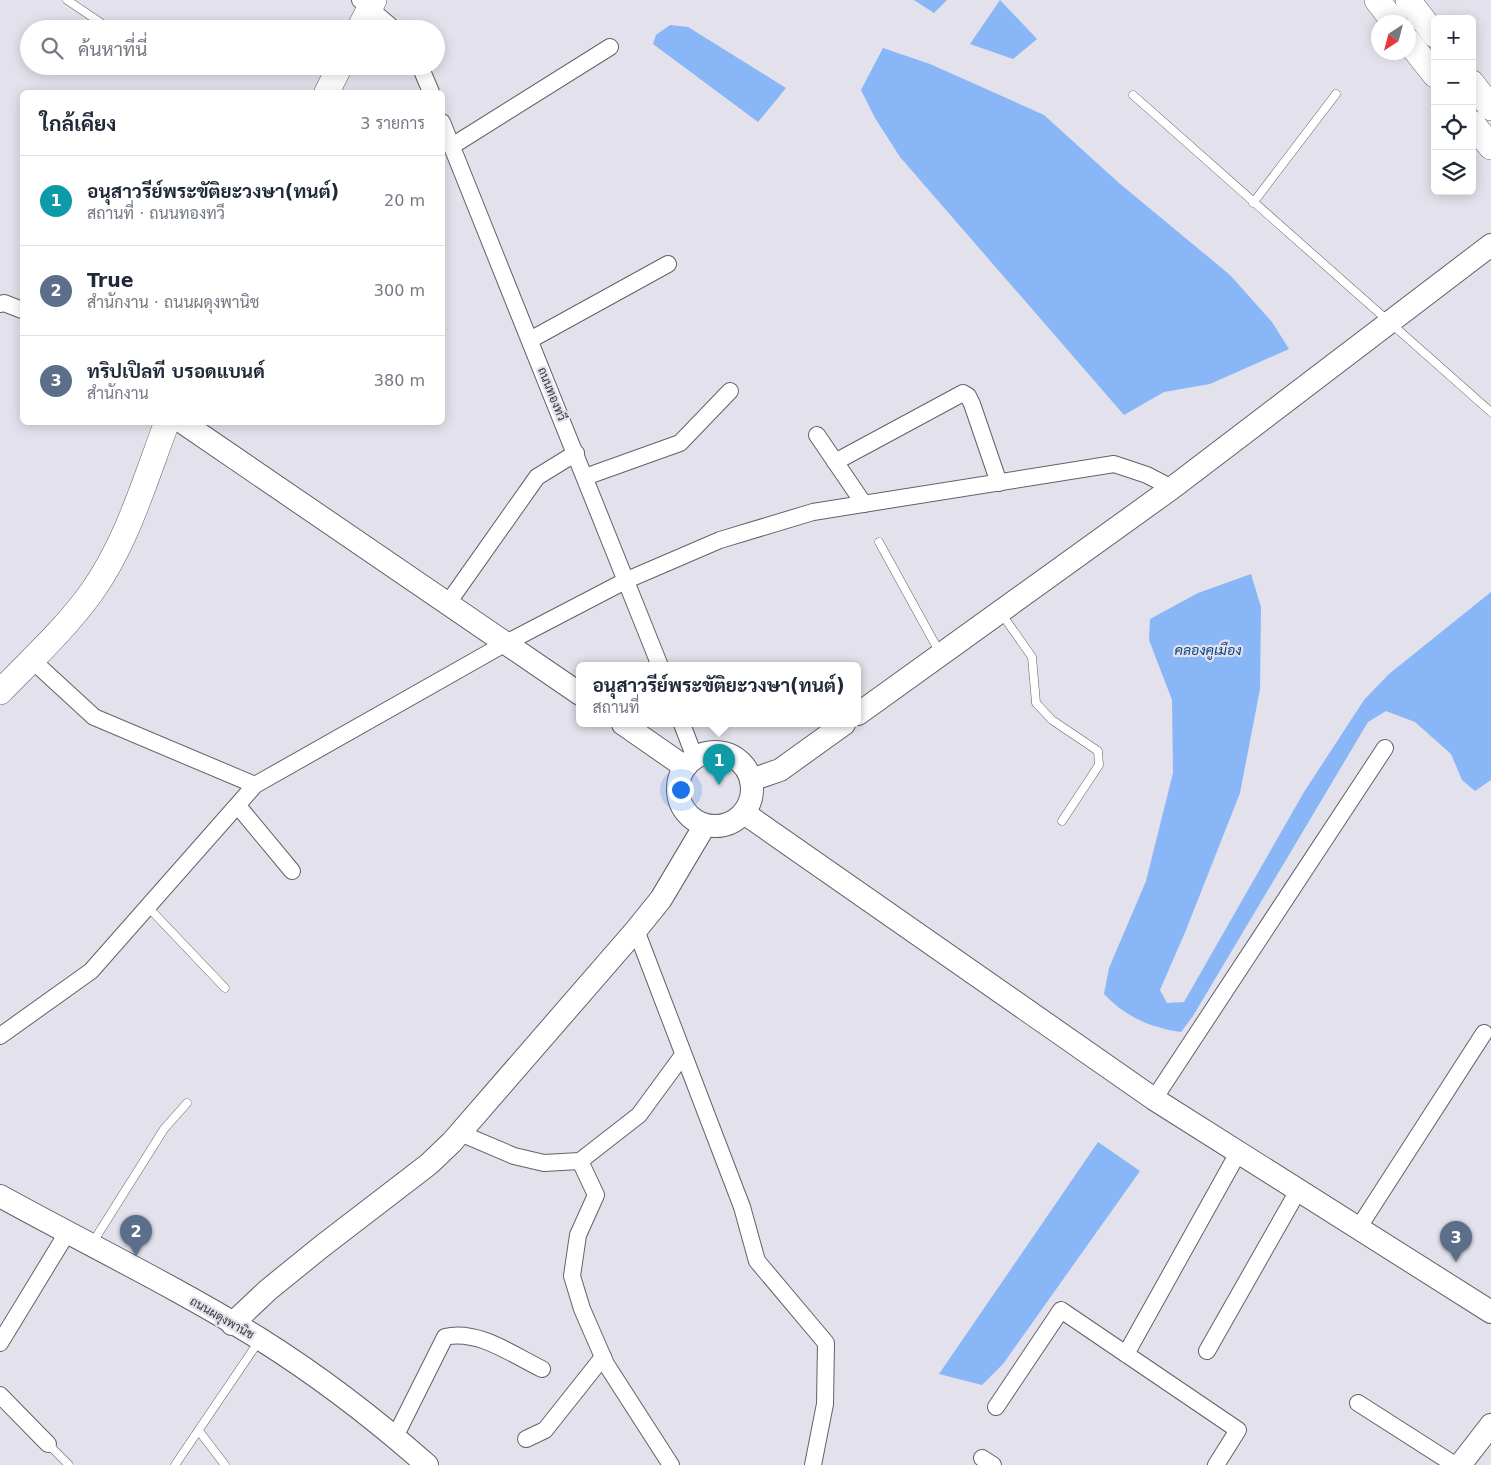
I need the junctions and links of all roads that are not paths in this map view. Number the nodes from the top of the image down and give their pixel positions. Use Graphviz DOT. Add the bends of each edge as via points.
graph roads {
  1 [pos="67,0"];
  2 [pos="1376,0"];
  3 [pos="1408,0"];
  4 [pos="365,9"];
  5 [pos="1388,15"];
  6 [pos="97,20"];
  7 [pos="381,20"];
  8 [pos="1431,30"];
  9 [pos="610,47"];
  10 [pos="1416,51"];
  11 [pos="1431,70"];
  12 [pos="336,75"];
  13 [pos="424,75"];
  14 [pos="1476,88"];
  15 [pos="329,90"];
  16 [pos="430,90"];
  17 [pos="1336,94"];
  18 [pos="1133,95"];
  19 [pos="1491,108"];
  20 [pos="1476,128"];
  21 [pos="445,129"];
  22 [pos="452,146"];
  23 [pos="1491,147"];
  24 [pos="1254,202"];
  25 [pos="1491,246"];
  26 [pos="668,264"];
  27 [pos="0,304"];
  28 [pos="20,309"];
  29 [pos="1389,323"];
  30 [pos="530,340"];
  31 [pos="730,391"];
  32 [pos="1491,412"];
  33 [pos="165,425"];
  34 [pos="186,425"];
  35 [pos="817,435"];
  36 [pos="576,453"];
  37 [pos="835,462"];
  38 [pos="585,477"];
  39 [pos="999,483"];
  40 [pos="1172,488"];
  41 [pos="864,504"];
  42 [pos="879,542"];
  43 [pos="627,580"];
  44 [pos="448,603"];
  45 [pos="1000,612"];
  46 [pos="506,643"];
  47 [pos="941,654"];
  48 [pos="32,660"];
  49 [pos="658,662"];
  50 [pos="576,691"];
  51 [pos="0,692"];
  52 [pos="861,712"];
  53 [pos="628,727"];
  54 [pos="683,727"];
  55 [pos="840,727"];
  56 [pos="1385,748"];
  57 [pos="690,762"];
  58 [pos="751,780"];
  59 [pos="255,785"];
  60 [pos="238,806"];
  61 [pos="744,813"];
  62 [pos="1062,821"];
  63 [pos="705,825"];
  64 [pos="292,871"];
  65 [pos="148,907"];
  66 [pos="636,930"];
  67 [pos="225,988"];
  68 [pos="1484,1033"];
  69 [pos="0,1036"];
  70 [pos="683,1055"];
  71 [pos="1154,1099"];
  72 [pos="187,1103"];
  73 [pos="460,1133"];
  74 [pos="1238,1153"];
  75 [pos="580,1161"];
  76 [pos="1299,1189"];
  77 [pos="0,1196"];
  78 [pos="1359,1227"];
  79 [pos="67,1233"];
  80 [pos="92,1244"];
  81 [pos="1491,1312"];
  82 [pos="232,1324"];
  83 [pos="260,1339"];
  84 [pos="0,1343"];
  85 [pos="1208,1351"];
  86 [pos="1126,1354"];
  87 [pos="603,1358"];
  88 [pos="542,1369"];
  89 [pos="0,1395"];
  90 [pos="1358,1403"];
  91 [pos="996,1406"];
  92 [pos="1491,1425"];
  93 [pos="199,1431"];
  94 [pos="395,1437"];
  95 [pos="526,1439"];
  96 [pos="48,1444"];
  97 [pos="69,1465"];
  98 [pos="175,1465"];
  99 [pos="225,1465"];
  100 [pos="427,1465"];
  101 [pos="671,1465"];
  102 [pos="813,1465"];
  103 [pos="1216,1465"];
  104 [pos="1455,1465"];
  105 [pos="1460,1465"];
  1 -- 6 [label="lane"];
  2 -- 5 [label="main road"];
  3 -- 8 [label="main road"];
  4 -- 7 [label="street"];
  9 -- 22 [label="street"];
  10 -- 11 [label="main road"];
  12 -- 15 [label="main road"];
  13 -- 16 [label="street"];
  14 -- 19 [label="main road"];
  17 -- 24 [label="lane"];
  18 -- 24 [label="lane"];
  20 -- 23 [label="main road"];
  21 -- 22 [label="street, ถนนทองทวี"];
  22 -- 30 [label="street, ถนนทองทวี"];
  24 -- 29 [label="lane"];
  25 -- 29 [label="street"];
  26 -- 30 [label="street"];
  27 -- 28 [label="street"];
  29 -- 32 [label="lane"];
  29 -- 40 [label="street"];
  30 -- 36 [label="street, ถนนทองทวี"];
  31 -- 38 [label="street" via="680,443"];
  33 -- 48 [label="main road" via="124,534 108,567 67,623"];
  34 -- 44 [label="street"];
  35 -- 37 [label="street"];
  36 -- 38 [label="street, ถนนทองทวี"];
  36 -- 44 [label="street" via="537,477"];
  37 -- 39 [label="street" via="963,393 972,404"];
  37 -- 41 [label="street"];
  38 -- 43 [label="street, ถนนทองทวี"];
  39 -- 40 [label="street" via="1114,464"];
  39 -- 41 [label="street"];
  40 -- 45 [label="street"];
  41 -- 43 [label="street" via="813,512 720,540"];
  42 -- 47 [label="lane"];
  43 -- 46 [label="street"];
  43 -- 49 [label="street, ถนนทองทวี"];
  44 -- 46 [label="street"];
  45 -- 47 [label="street"];
  45 -- 62 [label="lane" via="1032,657 1036,702 1052,720 1098,751 1099,765"];
  46 -- 50 [label="street"];
  46 -- 59 [label="street"];
  47 -- 52 [label="street"];
  48 -- 51 [label="main road"];
  48 -- 59 [label="street" via="94,717"];
  53 -- 57 [label="street"];
  54 -- 57 [label="street"];
  55 -- 58 [label="street" via="780,770"];
  56 -- 71 [label="street"];
  57 -- 58 [label="street" via="704,753 730,755 746,768"];
  57 -- 63 [label="street" via="680,776 681,805 689,816"];
  58 -- 61 [label="street" via="752,793"];
  59 -- 60 [label="street"];
  60 -- 64 [label="street"];
  60 -- 65 [label="street"];
  61 -- 63 [label="street" via="722,826"];
  61 -- 71 [label="street"];
  63 -- 66 [label="street" via="661,899"];
  65 -- 67 [label="lane"];
  65 -- 69 [label="street" via="91,971"];
  66 -- 70 [label="street"];
  66 -- 73 [label="street"];
  68 -- 78 [label="street"];
  70 -- 75 [label="street" via="639,1116"];
  70 -- 102 [label="street" via="742,1207 757,1261 826,1343 825,1404"];
  71 -- 74 [label="street"];
  72 -- 80 [label="lane" via="164,1129"];
  73 -- 75 [label="street" via="514,1156 544,1162"];
  73 -- 82 [label="street" via="430,1164 321,1246"];
  74 -- 76 [label="street"];
  74 -- 86 [label="street"];
  75 -- 87 [label="street" via="596,1195 578,1235 572,1276"];
  76 -- 78 [label="street"];
  76 -- 85 [label="street"];
  77 -- 79 [label="street, ถนนผดุงพานิช"];
  78 -- 81 [label="street"];
  79 -- 80 [label="street, ถนนผดุงพานิช"];
  79 -- 84 [label="street"];
  80 -- 82 [label="street, ถนนผดุงพานิช"];
  82 -- 83 [label="street, ถนนผดุงพานิช"];
  83 -- 93 [label="lane"];
  83 -- 94 [label="street, ถนนผดุงพานิช"];
  86 -- 91 [label="street" via="1061,1310"];
  86 -- 103 [label="street" via="1238,1430"];
  87 -- 95 [label="street" via="545,1430"];
  87 -- 101 [label="street"];
  88 -- 94 [label="street" via="485,1342 460,1334 445,1337"];
  89 -- 96 [label="street"];
  90 -- 104 [label="street"];
  92 -- 105 [label="street"];
  93 -- 98 [label="lane"];
  93 -- 99 [label="lane"];
  94 -- 100 [label="street, ถนนผดุงพานิช"];
  96 -- 97 [label="lane"];
}
